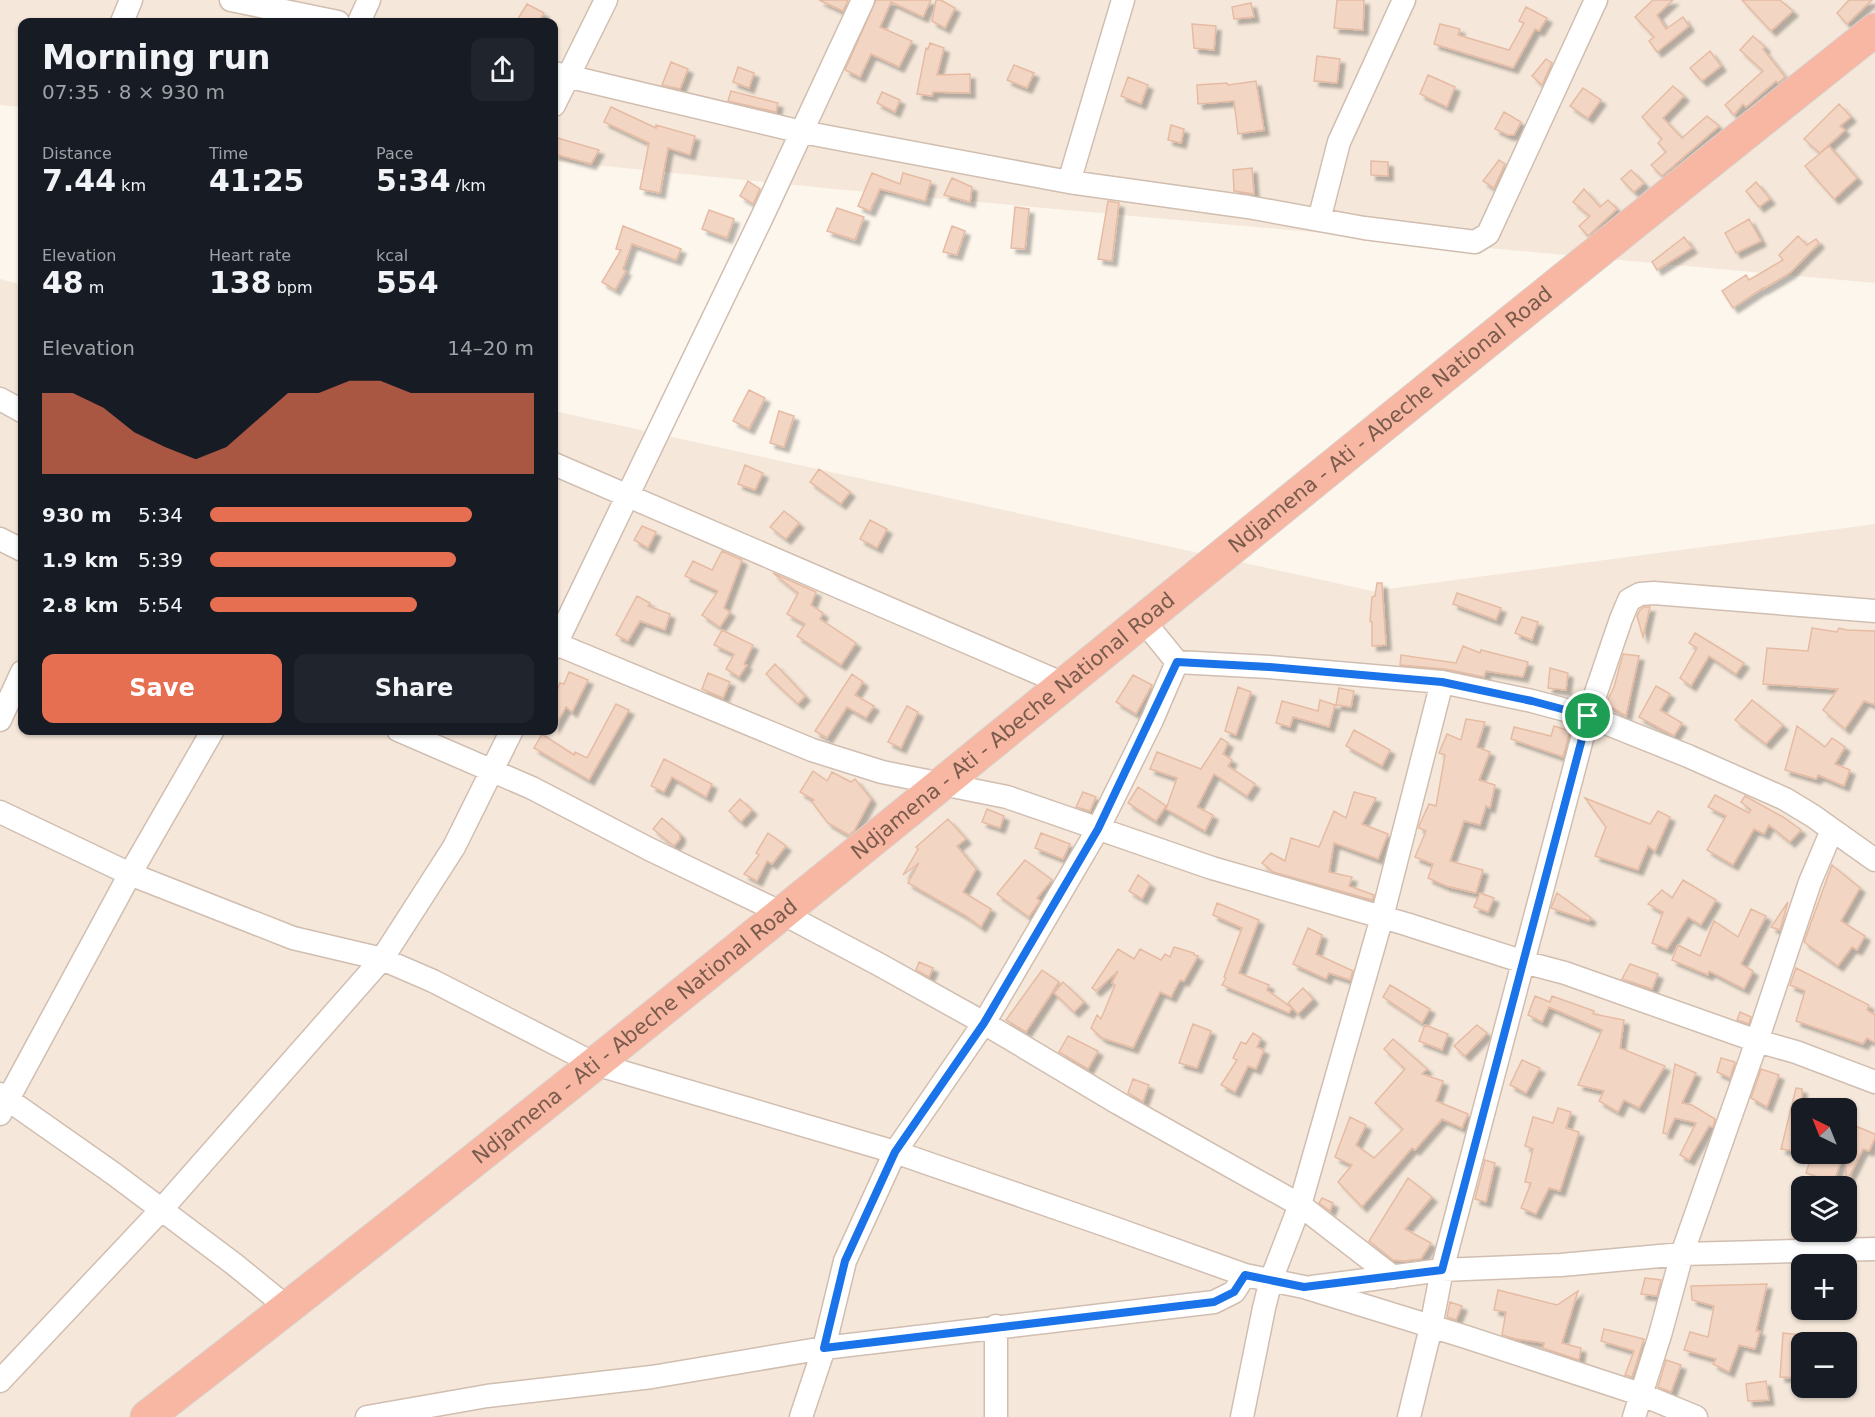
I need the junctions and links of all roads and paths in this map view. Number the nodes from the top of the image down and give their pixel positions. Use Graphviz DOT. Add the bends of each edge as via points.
graph roads {
  1 [pos="131,0"];
  2 [pos="231,0"];
  3 [pos="369,0"];
  4 [pos="606,0"];
  5 [pos="863,0"];
  6 [pos="1123,0"];
  7 [pos="1404,0"];
  8 [pos="1596,0"];
  9 [pos="124,18"];
  10 [pos="319,18"];
  11 [pos="360,18"];
  12 [pos="1875,30"];
  13 [pos="561,74"];
  14 [pos="802,132"];
  15 [pos="1069,182"];
  16 [pos="1319,220"];
  17 [pos="0,399"];
  18 [pos="18,409"];
  19 [pos="558,466"];
  20 [pos="628,495"];
  21 [pos="0,539"];
  22 [pos="18,548"];
  23 [pos="1875,611"];
  24 [pos="1142,619"];
  25 [pos="558,637"];
  26 [pos="558,647"];
  27 [pos="1177,662"];
  28 [pos="18,681"];
  29 [pos="1442,682"];
  30 [pos="1064,684"];
  31 [pos="1588,716"];
  32 [pos="0,720"];
  33 [pos="210,735"];
  34 [pos="409,735"];
  35 [pos="510,735"];
  36 [pos="492,771"];
  37 [pos="941,785"];
  38 [pos="0,812"];
  39 [pos="1098,829"];
  40 [pos="1832,830"];
  41 [pos="1875,860"];
  42 [pos="130,874"];
  43 [pos="782,913"];
  44 [pos="1382,917"];
  45 [pos="382,959"];
  46 [pos="1524,962"];
  47 [pos="984,1023"];
  48 [pos="1757,1041"];
  49 [pos="595,1064"];
  50 [pos="1875,1082"];
  51 [pos="3,1103"];
  52 [pos="895,1152"];
  53 [pos="1300,1205"];
  54 [pos="161,1210"];
  55 [pos="1875,1249"];
  56 [pos="1683,1254"];
  57 [pos="1442,1270"];
  58 [pos="1245,1275"];
  59 [pos="1393,1277"];
  60 [pos="1271,1280"];
  61 [pos="1304,1287"];
  62 [pos="288,1308"];
  63 [pos="996,1326"];
  64 [pos="1431,1327"];
  65 [pos="824,1348"];
  66 [pos="0,1381"];
  67 [pos="1640,1394"];
  68 [pos="147,1417"];
  69 [pos="367,1417"];
  70 [pos="801,1417"];
  71 [pos="996,1417"];
  72 [pos="1242,1417"];
  73 [pos="1409,1417"];
  74 [pos="1634,1417"];
  75 [pos="1696,1417"];
  1 -- 9 [label="street"];
  2 -- 10 [label="street"];
  3 -- 11 [label="street"];
  4 -- 13 [label="street"];
  5 -- 14 [label="street"];
  6 -- 15 [label="street"];
  7 -- 16 [label="street" via="1339,142"];
  8 -- 16 [label="street" via="1482,240"];
  12 -- 24 [label="highway, Ndjamena - Ati - Abeche National Road"];
  13 -- 14 [label="street"];
  14 -- 15 [label="street"];
  14 -- 20 [label="street"];
  15 -- 16 [label="street"];
  17 -- 18 [label="street"];
  19 -- 20 [label="street"];
  20 -- 25 [label="street"];
  20 -- 30 [label="street"];
  21 -- 22 [label="street"];
  23 -- 31 [label="street" via="1640,594 1629,600 1620,619"];
  24 -- 27 [label="street"];
  24 -- 30 [label="highway, Ndjamena - Ati - Abeche National Road"];
  26 -- 37 [label="street" via="812,750"];
  27 -- 29 [label="street"];
  27 -- 39 [label="street"];
  28 -- 32 [label="street"];
  29 -- 31 [label="street"];
  29 -- 44 [label="street"];
  30 -- 37 [label="highway, Ndjamena - Ati - Abeche National Road"];
  31 -- 40 [label="street" via="1785,799"];
  31 -- 46 [label="street"];
  33 -- 42 [label="street"];
  34 -- 36 [label="street"];
  35 -- 36 [label="street"];
  36 -- 43 [label="street"];
  36 -- 45 [label="street" via="454,847"];
  37 -- 39 [label="street" via="1007,797"];
  37 -- 43 [label="highway, Ndjamena - Ati - Abeche National Road"];
  38 -- 42 [label="street"];
  39 -- 44 [label="street" via="1212,868"];
  39 -- 47 [label="street"];
  40 -- 41 [label="street"];
  40 -- 48 [label="street" via="1810,882"];
  42 -- 45 [label="street" via="293,938"];
  42 -- 51 [label="street"];
  43 -- 47 [label="street"];
  43 -- 49 [label="highway, Ndjamena - Ati - Abeche National Road"];
  44 -- 46 [label="street"];
  44 -- 53 [label="street"];
  45 -- 49 [label="street"];
  45 -- 54 [label="street"];
  46 -- 48 [label="street"];
  46 -- 57 [label="street"];
  47 -- 52 [label="street"];
  47 -- 53 [label="street"];
  48 -- 50 [label="street"];
  48 -- 56 [label="street"];
  49 -- 52 [label="street"];
  49 -- 62 [label="highway, Ndjamena - Ati - Abeche National Road"];
  51 -- 54 [label="street" via="114,1174"];
  52 -- 58 [label="street"];
  52 -- 65 [label="street" via="845,1261"];
  53 -- 59 [label="street"];
  53 -- 60 [label="street"];
  54 -- 62 [label="street"];
  54 -- 66 [label="street"];
  55 -- 56 [label="street"];
  56 -- 57 [label="street"];
  56 -- 67 [label="street"];
  57 -- 59 [label="street"];
  57 -- 64 [label="street"];
  58 -- 60 [label="street"];
  58 -- 63 [label="street" via="1234,1292 1214,1302"];
  59 -- 61 [label="street"];
  60 -- 61 [label="street"];
  60 -- 72 [label="street"];
  61 -- 64 [label="street"];
  62 -- 68 [label="highway, Ndjamena - Ati - Abeche National Road"];
  63 -- 65 [label="street"];
  63 -- 71 [label="street"];
  64 -- 67 [label="street"];
  64 -- 73 [label="street"];
  65 -- 69 [label="street"];
  65 -- 70 [label="street"];
  67 -- 74 [label="street"];
  67 -- 75 [label="street"];
}
